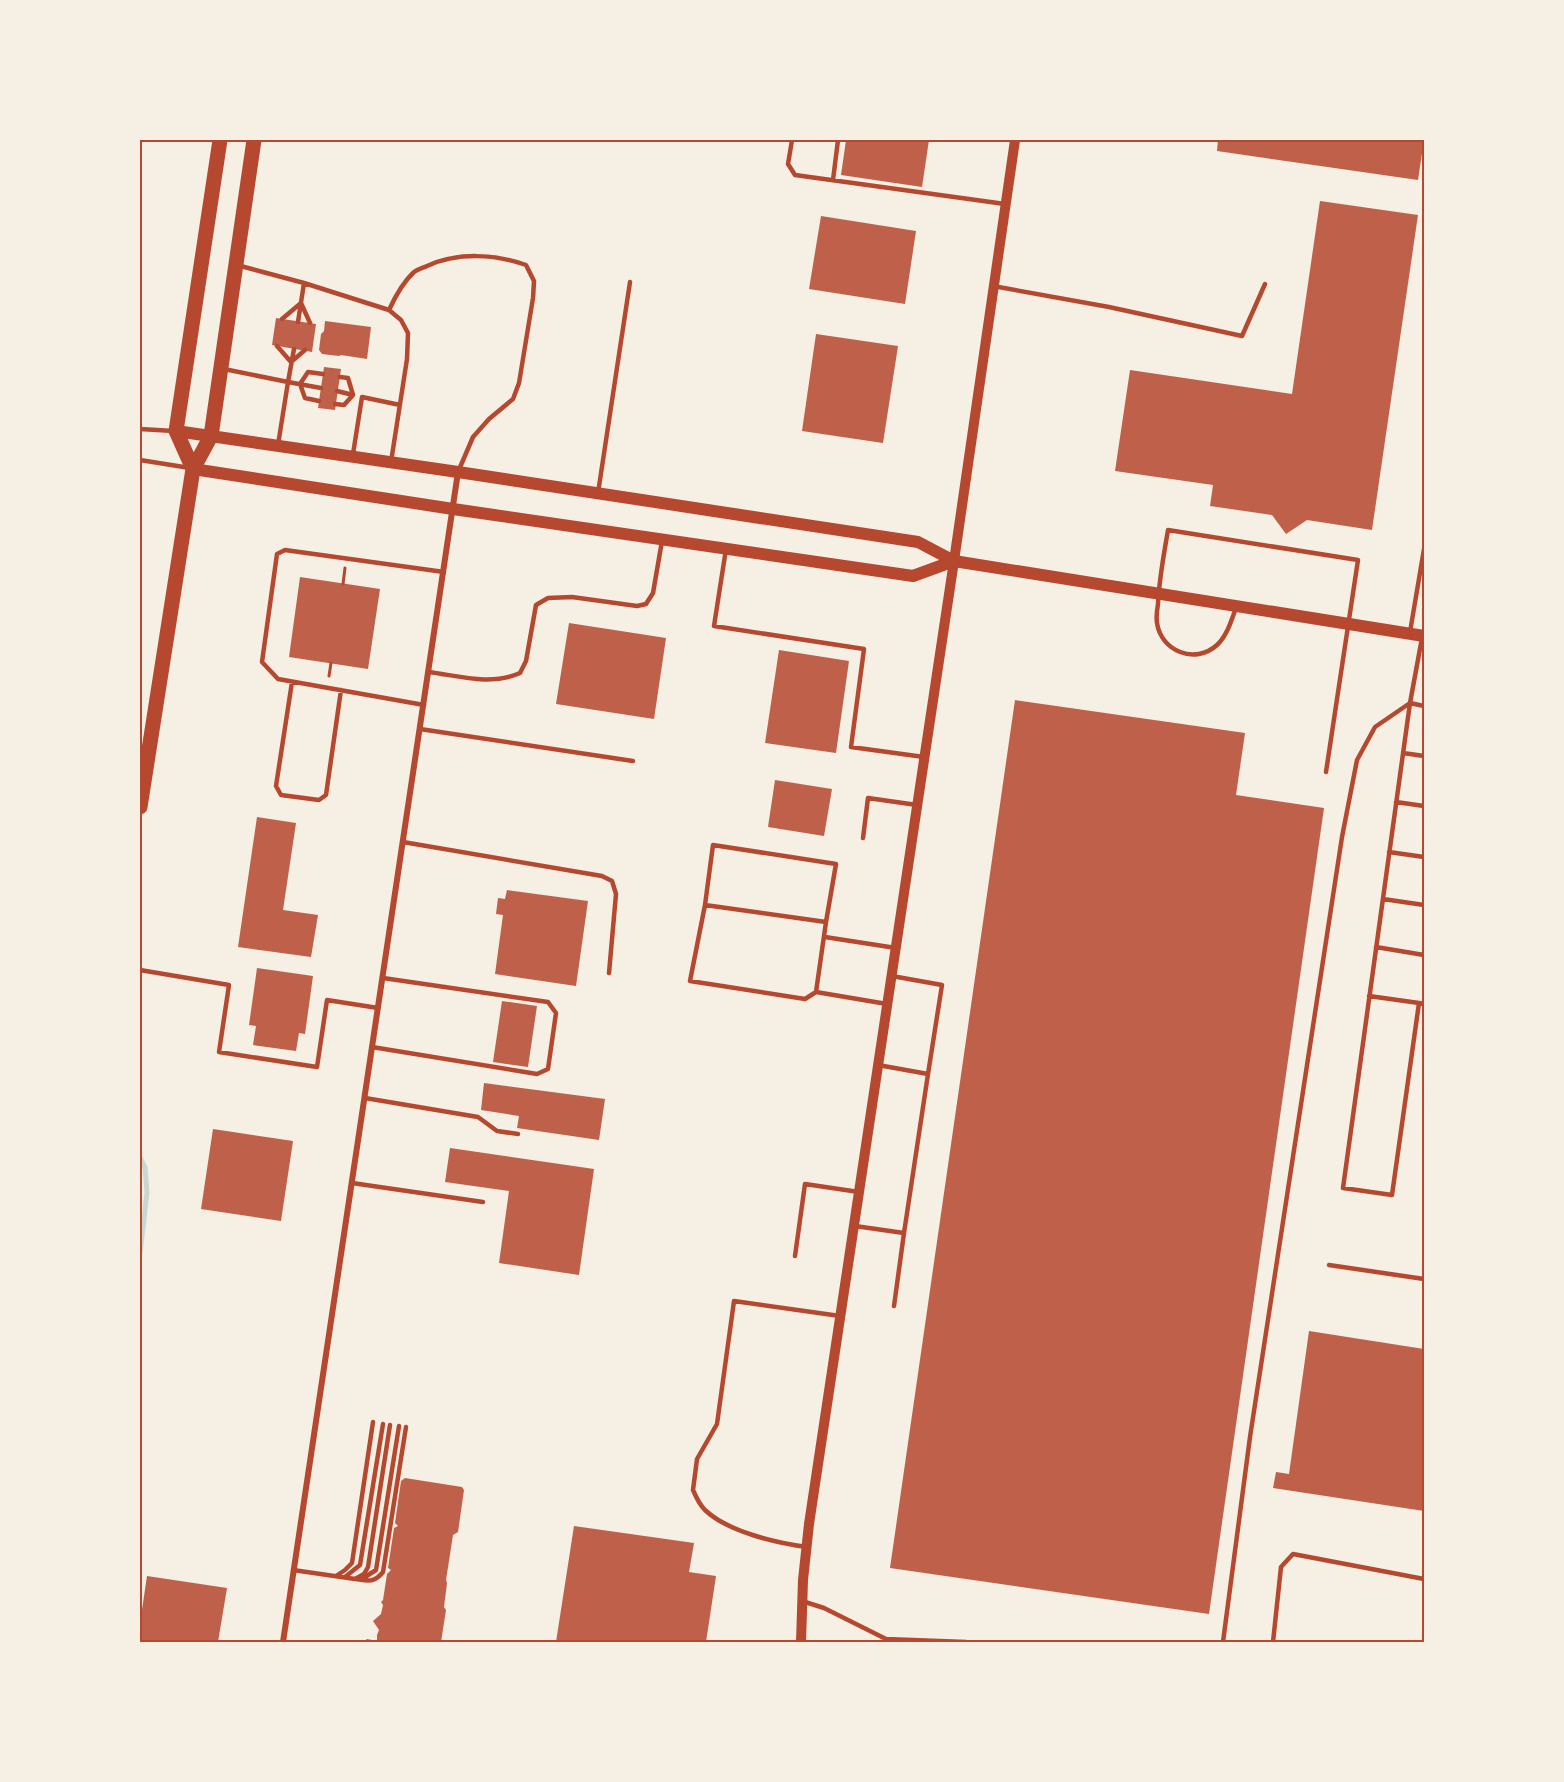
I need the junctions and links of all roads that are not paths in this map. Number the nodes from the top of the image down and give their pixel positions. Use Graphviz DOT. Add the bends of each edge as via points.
graph roads {
  1 [pos="220,140"];
  2 [pos="254,140"];
  3 [pos="792,140"];
  4 [pos="838,140"];
  5 [pos="1015,140"];
  6 [pos="833,180"];
  7 [pos="1005,204"];
  8 [pos="235,264"];
  9 [pos="630,282"];
  10 [pos="304,283"];
  11 [pos="1265,284"];
  12 [pos="993,286"];
  13 [pos="301,303"];
  14 [pos="388,310"];
  15 [pos="282,319"];
  16 [pos="298,322"];
  17 [pos="310,323"];
  18 [pos="277,346"];
  19 [pos="294,349"];
  20 [pos="305,350"];
  21 [pos="291,362"];
  22 [pos="222,368"];
  23 [pos="323,374"];
  24 [pos="339,377"];
  25 [pos="288,382"];
  26 [pos="300,384"];
  27 [pos="321,387"];
  28 [pos="337,391"];
  29 [pos="353,395"];
  30 [pos="362,397"];
  31 [pos="319,401"];
  32 [pos="335,404"];
  33 [pos="400,405"];
  34 [pos="140,429"];
  35 [pos="176,431"];
  36 [pos="211,436"];
  37 [pos="278,446"];
  38 [pos="353,457"];
  39 [pos="140,460"];
  40 [pos="391,462"];
  41 [pos="194,469"];
  42 [pos="458,472"];
  43 [pos="598,493"];
  44 [pos="453,509"];
  45 [pos="662,540"];
  46 [pos="726,549"];
  47 [pos="1425,549"];
  48 [pos="954,561"];
  49 [pos="444,572"];
  50 [pos="1158,593"];
  51 [pos="1237,606"];
  52 [pos="1350,624"];
  53 [pos="1419,635"];
  54 [pos="429,672"];
  55 [pos="292,682"];
  56 [pos="341,690"];
  57 [pos="1410,703"];
  58 [pos="424,705"];
  59 [pos="1425,706"];
  60 [pos="420,729"];
  61 [pos="1403,753"];
  62 [pos="1425,756"];
  63 [pos="925,757"];
  64 [pos="633,761"];
  65 [pos="1326,772"];
  66 [pos="1396,802"];
  67 [pos="918,806"];
  68 [pos="1425,806"];
  69 [pos="140,807"];
  70 [pos="863,838"];
  71 [pos="403,842"];
  72 [pos="1389,852"];
  73 [pos="1425,857"];
  74 [pos="1383,899"];
  75 [pos="705,905"];
  76 [pos="1425,905"];
  77 [pos="826,922"];
  78 [pos="825,937"];
  79 [pos="1376,947"];
  80 [pos="896,948"];
  81 [pos="1425,955"];
  82 [pos="140,970"];
  83 [pos="609,973"];
  84 [pos="892,976"];
  85 [pos="382,978"];
  86 [pos="816,993"];
  87 [pos="1370,996"];
  88 [pos="1422,1003"];
  89 [pos="888,1004"];
  90 [pos="378,1008"];
  91 [pos="372,1047"];
  92 [pos="878,1065"];
  93 [pos="928,1074"];
  94 [pos="365,1098"];
  95 [pos="518,1134"];
  96 [pos="352,1183"];
  97 [pos="859,1192"];
  98 [pos="483,1202"];
  99 [pos="854,1226"];
  100 [pos="904,1233"];
  101 [pos="795,1257"];
  102 [pos="1329,1265"];
  103 [pos="1425,1279"];
  104 [pos="894,1306"];
  105 [pos="841,1317"];
  106 [pos="373,1422"];
  107 [pos="383,1424"];
  108 [pos="390,1425"];
  109 [pos="399,1426"];
  110 [pos="406,1427"];
  111 [pos="807,1547"];
  112 [pos="293,1570"];
  113 [pos="335,1576"];
  114 [pos="344,1577"];
  115 [pos="355,1579"];
  116 [pos="1425,1579"];
  117 [pos="361,1580"];
  118 [pos="802,1601"];
  119 [pos="886,1641"];
  120 [pos="283,1642"];
  121 [pos="801,1642"];
  122 [pos="966,1642"];
  123 [pos="1223,1642"];
  124 [pos="1273,1642"];
  1 -- 35 [label="highway"];
  2 -- 8 [label="highway"];
  3 -- 6 [label="lane" via="788,164 795,174"];
  4 -- 6 [label="lane"];
  5 -- 7 [label="street"];
  6 -- 7 [label="lane"];
  7 -- 12 [label="street"];
  8 -- 10 [label="lane"];
  8 -- 22 [label="highway"];
  9 -- 43 [label="lane"];
  10 -- 13 [label="lane"];
  10 -- 14 [label="lane"];
  11 -- 12 [label="lane" via="1242,336"];
  12 -- 48 [label="street"];
  13 -- 15 [label="lane"];
  13 -- 16 [label="lane"];
  13 -- 17 [label="lane"];
  14 -- 33 [label="lane" via="401,320 408,333"];
  14 -- 42 [label="lane" via="415,271 441,259 509,259 526,265 534,281 519,383 513,399 473,437"];
  18 -- 21 [label="lane"];
  19 -- 21 [label="lane"];
  20 -- 21 [label="lane"];
  21 -- 25 [label="lane"];
  22 -- 25 [label="lane"];
  22 -- 36 [label="highway"];
  23 -- 26 [label="lane" via="308,372"];
  24 -- 29 [label="lane" via="348,378"];
  25 -- 26 [label="lane"];
  25 -- 37 [label="lane"];
  26 -- 27 [label="lane"];
  26 -- 31 [label="lane" via="305,398"];
  28 -- 29 [label="lane"];
  29 -- 30 [label="lane"];
  29 -- 32 [label="lane" via="344,405"];
  30 -- 33 [label="lane"];
  30 -- 38 [label="lane"];
  33 -- 40 [label="lane"];
  34 -- 35 [label="lane"];
  35 -- 36 [label="main road"];
  35 -- 41 [label="highway"];
  36 -- 37 [label="main road"];
  36 -- 41 [label="highway"];
  37 -- 38 [label="main road"];
  38 -- 40 [label="main road"];
  39 -- 41 [label="lane"];
  40 -- 42 [label="main road"];
  41 -- 44 [label="main road"];
  41 -- 69 [label="highway"];
  42 -- 43 [label="main road"];
  42 -- 44 [label="street"];
  43 -- 48 [label="main road" via="918,542"];
  44 -- 45 [label="main road"];
  44 -- 49 [label="street"];
  45 -- 46 [label="main road"];
  45 -- 54 [label="lane" via="653,593 646,604 548,598 536,605 526,661 520,673 492,681"];
  46 -- 48 [label="main road" via="914,576"];
  46 -- 63 [label="lane" via="714,626 864,650 851,747"];
  47 -- 53 [label="lane"];
  48 -- 50 [label="main road"];
  48 -- 63 [label="street"];
  49 -- 54 [label="street"];
  49 -- 55 [label="lane" via="285,550 277,554 262,662 278,679"];
  50 -- 51 [label="main road"];
  50 -- 51 [label="lane" via="1156,622 1163,641 1188,654 1204,653 1217,645"];
  50 -- 52 [label="lane" via="1168,530 1358,560"];
  51 -- 52 [label="main road"];
  52 -- 53 [label="main road"];
  52 -- 65 [label="lane"];
  53 -- 57 [label="lane"];
  54 -- 58 [label="street"];
  55 -- 56 [label="lane"];
  55 -- 56 [label="lane" via="276,786 281,795 319,800 326,795"];
  56 -- 58 [label="lane"];
  57 -- 59 [label="lane"];
  57 -- 61 [label="lane"];
  57 -- 123 [label="lane" via="1375,727 1357,760 1346,815 1290,1167"];
  58 -- 60 [label="street"];
  60 -- 64 [label="lane"];
  60 -- 71 [label="street"];
  61 -- 62 [label="lane"];
  61 -- 66 [label="lane"];
  63 -- 67 [label="street"];
  66 -- 68 [label="lane"];
  66 -- 72 [label="lane"];
  67 -- 70 [label="lane" via="868,798"];
  67 -- 80 [label="street"];
  71 -- 83 [label="lane" via="602,876 612,881 616,894"];
  71 -- 85 [label="street"];
  72 -- 73 [label="lane"];
  72 -- 74 [label="lane"];
  74 -- 76 [label="lane"];
  74 -- 79 [label="lane"];
  75 -- 77 [label="lane"];
  75 -- 77 [label="lane" via="713,845 836,864"];
  75 -- 86 [label="lane" via="690,981 805,999"];
  77 -- 78 [label="lane"];
  78 -- 80 [label="lane"];
  78 -- 86 [label="lane"];
  79 -- 81 [label="lane"];
  79 -- 87 [label="lane"];
  80 -- 84 [label="street"];
  82 -- 90 [label="lane" via="229,985 219,1052 316,1067 327,1000"];
  84 -- 89 [label="street"];
  84 -- 93 [label="lane" via="942,985"];
  85 -- 90 [label="street"];
  85 -- 91 [label="lane" via="548,1002 556,1013 548,1069 537,1074"];
  86 -- 89 [label="lane"];
  87 -- 88 [label="lane"];
  87 -- 88 [label="lane" via="1343,1188 1392,1195"];
  89 -- 92 [label="street"];
  90 -- 91 [label="street"];
  91 -- 94 [label="street"];
  92 -- 93 [label="lane"];
  92 -- 97 [label="street"];
  93 -- 100 [label="lane"];
  94 -- 95 [label="lane" via="478,1117 497,1131"];
  94 -- 96 [label="street"];
  96 -- 98 [label="lane"];
  96 -- 112 [label="street"];
  97 -- 99 [label="street"];
  97 -- 101 [label="lane" via="805,1184"];
  99 -- 100 [label="lane"];
  99 -- 105 [label="street"];
  100 -- 104 [label="lane"];
  102 -- 103 [label="lane"];
  105 -- 111 [label="street"];
  105 -- 111 [label="lane" via="734,1301 717,1424 697,1459 693,1490 704,1509 723,1523 769,1540"];
  106 -- 113 [label="lane" via="352,1563"];
  107 -- 114 [label="lane" via="360,1565"];
  108 -- 115 [label="lane" via="368,1567"];
  109 -- 117 [label="lane" via="375,1570"];
  110 -- 117 [label="lane" via="383,1572 377,1579"];
  111 -- 118 [label="street"];
  112 -- 113 [label="lane"];
  112 -- 120 [label="street"];
  113 -- 114 [label="lane"];
  114 -- 115 [label="lane"];
  115 -- 117 [label="lane"];
  116 -- 124 [label="lane" via="1293,1554 1281,1568"];
  118 -- 119 [label="lane" via="824,1608"];
  118 -- 121 [label="street"];
  119 -- 122 [label="lane"];
}
